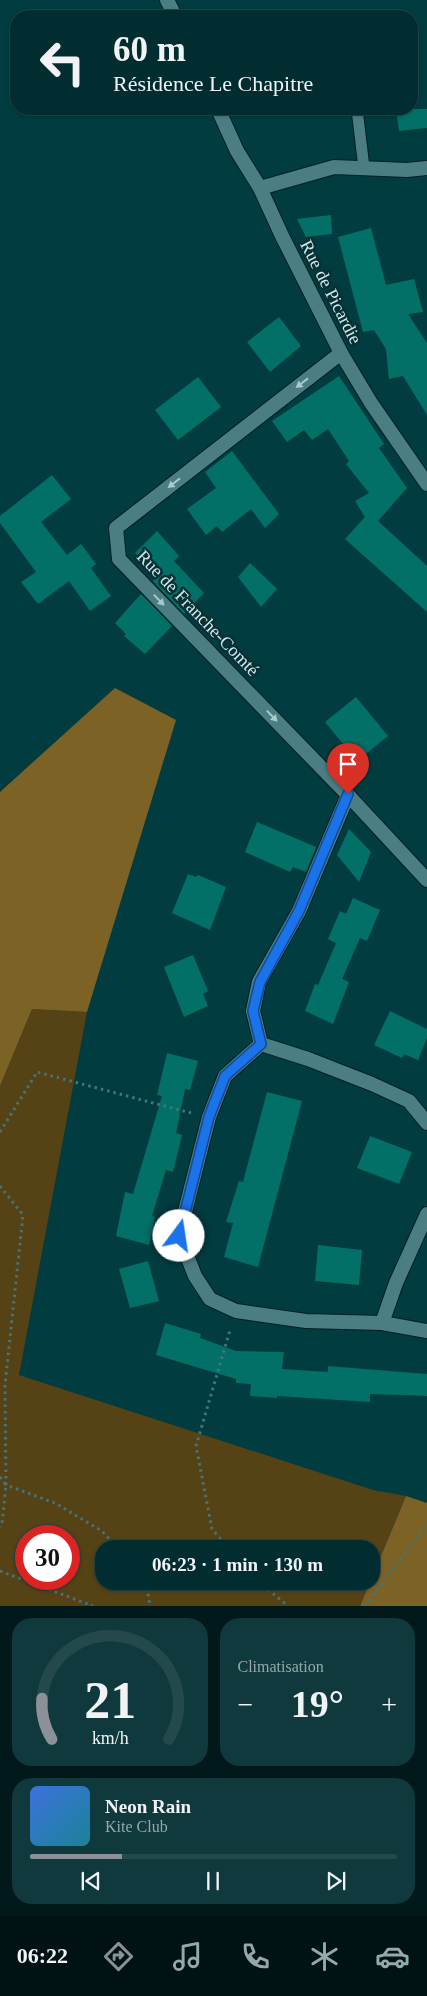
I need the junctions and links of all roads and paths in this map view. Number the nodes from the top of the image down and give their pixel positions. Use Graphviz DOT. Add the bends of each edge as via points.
graph roads {
  1 [pos="221,115"];
  2 [pos="358,115"];
  3 [pos="364,168"];
  4 [pos="427,168"];
  5 [pos="260,188"];
  6 [pos="341,353"];
  7 [pos="427,484"];
  8 [pos="348,794"];
  9 [pos="427,880"];
  10 [pos="261,1044"];
  11 [pos="209,1117"];
  12 [pos="427,1123"];
  13 [pos="0,1132"];
  14 [pos="0,1186"];
  15 [pos="427,1214"];
  16 [pos="236,1311"];
  17 [pos="382,1323"];
  18 [pos="427,1330"];
  19 [pos="0,1477"];
  20 [pos="6,1485"];
  21 [pos="427,1524"];
  22 [pos="0,1527"];
  23 [pos="110,1540"];
  24 [pos="221,1540"];
  25 [pos="0,1571"];
  26 [pos="147,1590"];
  27 [pos="269,1590"];
  28 [pos="93,1606"];
  29 [pos="150,1606"];
  30 [pos="288,1606"];
  31 [pos="365,1606"];
  1 -- 5 [label="street, Rue de Picardie" via="237,151"];
  2 -- 3 [label="lane"];
  3 -- 4 [label="street"];
  3 -- 5 [label="street" via="334,167"];
  5 -- 6 [label="street, Rue de Picardie"];
  6 -- 7 [label="street, Rue de Picardie" via="371,404"];
  6 -- 8 [label="street, Rue de Franche-Comté, one-way" via="116,528 119,559"];
  8 -- 9 [label="street, Rue de Franche-Comté"];
  8 -- 10 [label="street" via="299,911 260,982 253,1011"];
  10 -- 11 [label="street" via="225,1076"];
  10 -- 12 [label="street" via="317,1062 409,1101"];
  11 -- 13 [label="path" via="37,1072"];
  11 -- 16 [label="street" via="179,1236 195,1276 210,1299"];
  14 -- 20 [label="path" via="23,1215 5,1385"];
  15 -- 17 [label="street"];
  16 -- 17 [label="street" via="306,1321"];
  16 -- 24 [label="path" via="196,1446 212,1530"];
  17 -- 18 [label="street"];
  19 -- 20 [label="path"];
  20 -- 22 [label="path"];
  20 -- 23 [label="path" via="55,1503 102,1531"];
  21 -- 31 [label="path"];
  25 -- 28 [label="path"];
  26 -- 29 [label="path"];
  27 -- 30 [label="path"];
}
